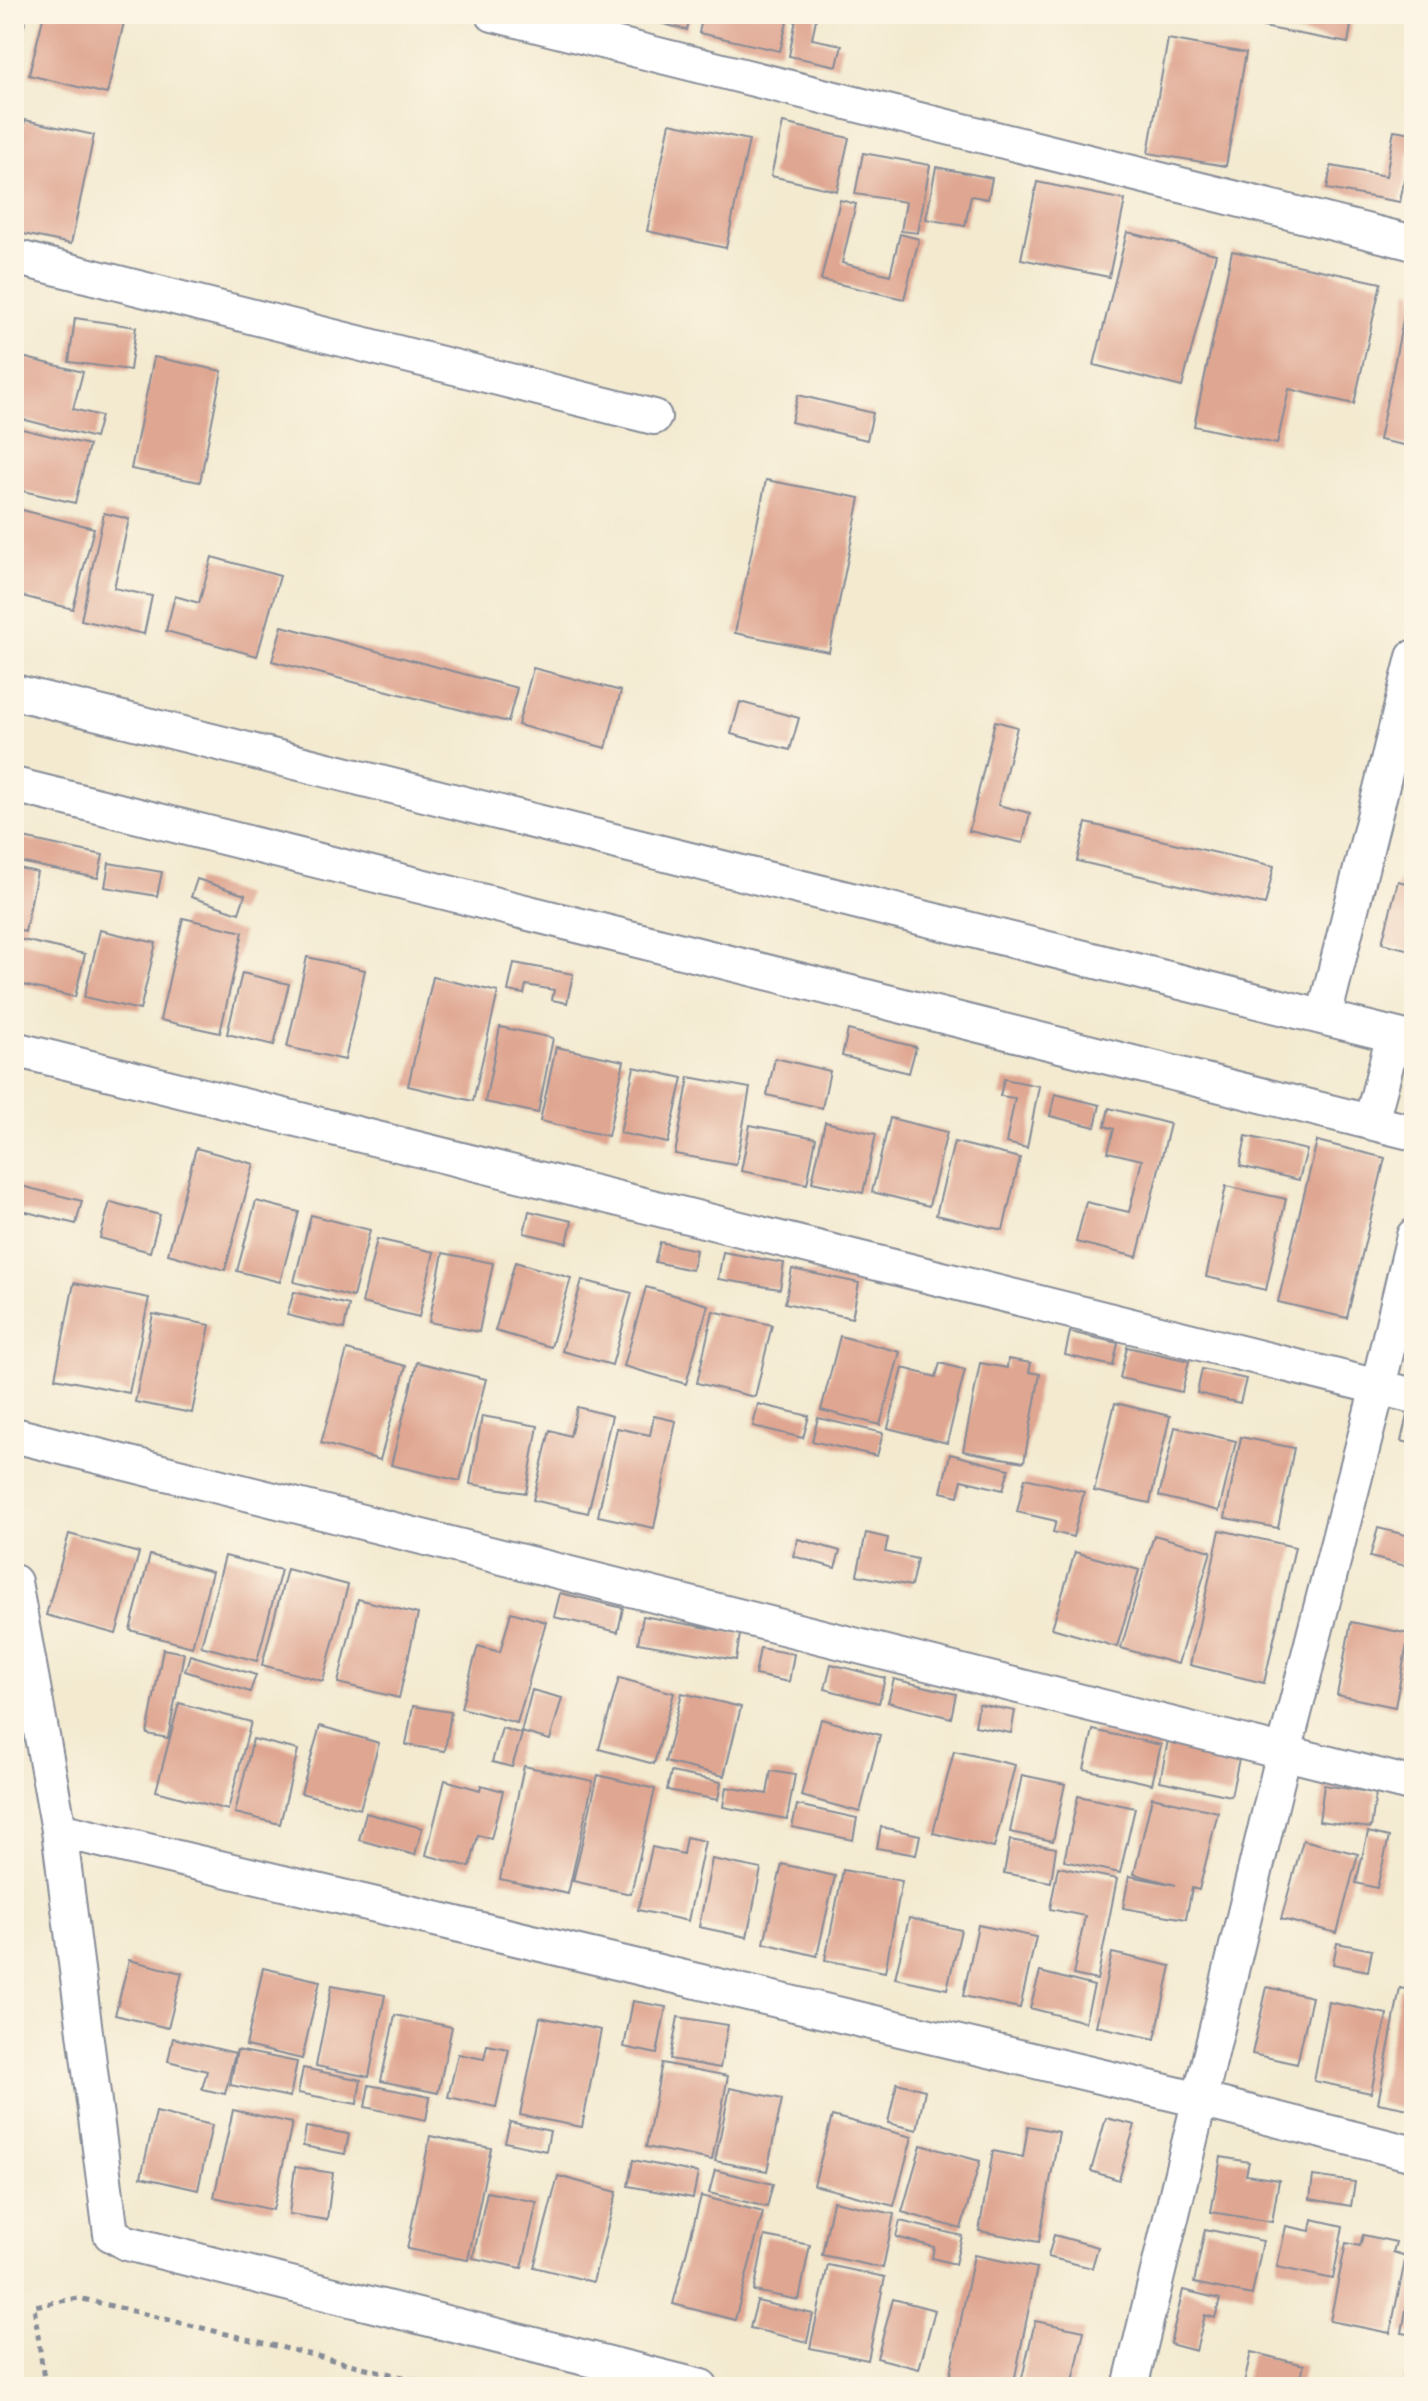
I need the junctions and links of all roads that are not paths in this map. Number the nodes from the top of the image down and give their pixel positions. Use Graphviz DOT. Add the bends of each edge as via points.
graph roads {
  1 [pos="493,14"];
  2 [pos="1414,243"];
  3 [pos="14,257"];
  4 [pos="654,417"];
  5 [pos="1414,657"];
  6 [pos="14,692"];
  7 [pos="14,785"];
  8 [pos="1324,1017"];
  9 [pos="1404,1037"];
  10 [pos="14,1049"];
  11 [pos="1371,1122"];
  12 [pos="1414,1133"];
  13 [pos="1414,1236"];
  14 [pos="1378,1387"];
  15 [pos="1414,1396"];
  16 [pos="14,1435"];
  17 [pos="14,1582"];
  18 [pos="1284,1752"];
  19 [pos="1414,1785"];
  20 [pos="59,1830"];
  21 [pos="1200,2100"];
  22 [pos="1414,2154"];
  23 [pos="701,2387"];
  24 [pos="1130,2387"];
  1 -- 2 [label="street"];
  3 -- 4 [label="street"];
  5 -- 8 [label="street"];
  6 -- 8 [label="street"];
  7 -- 11 [label="street"];
  8 -- 9 [label="street"];
  9 -- 11 [label="street"];
  10 -- 14 [label="street"];
  11 -- 12 [label="street"];
  13 -- 14 [label="street"];
  14 -- 15 [label="street"];
  14 -- 18 [label="street"];
  16 -- 18 [label="street"];
  17 -- 20 [label="street"];
  18 -- 19 [label="street"];
  18 -- 21 [label="street"];
  20 -- 21 [label="street"];
  20 -- 23 [label="street" via="111,2234 127,2243"];
  21 -- 22 [label="street"];
  21 -- 24 [label="street"];
}
